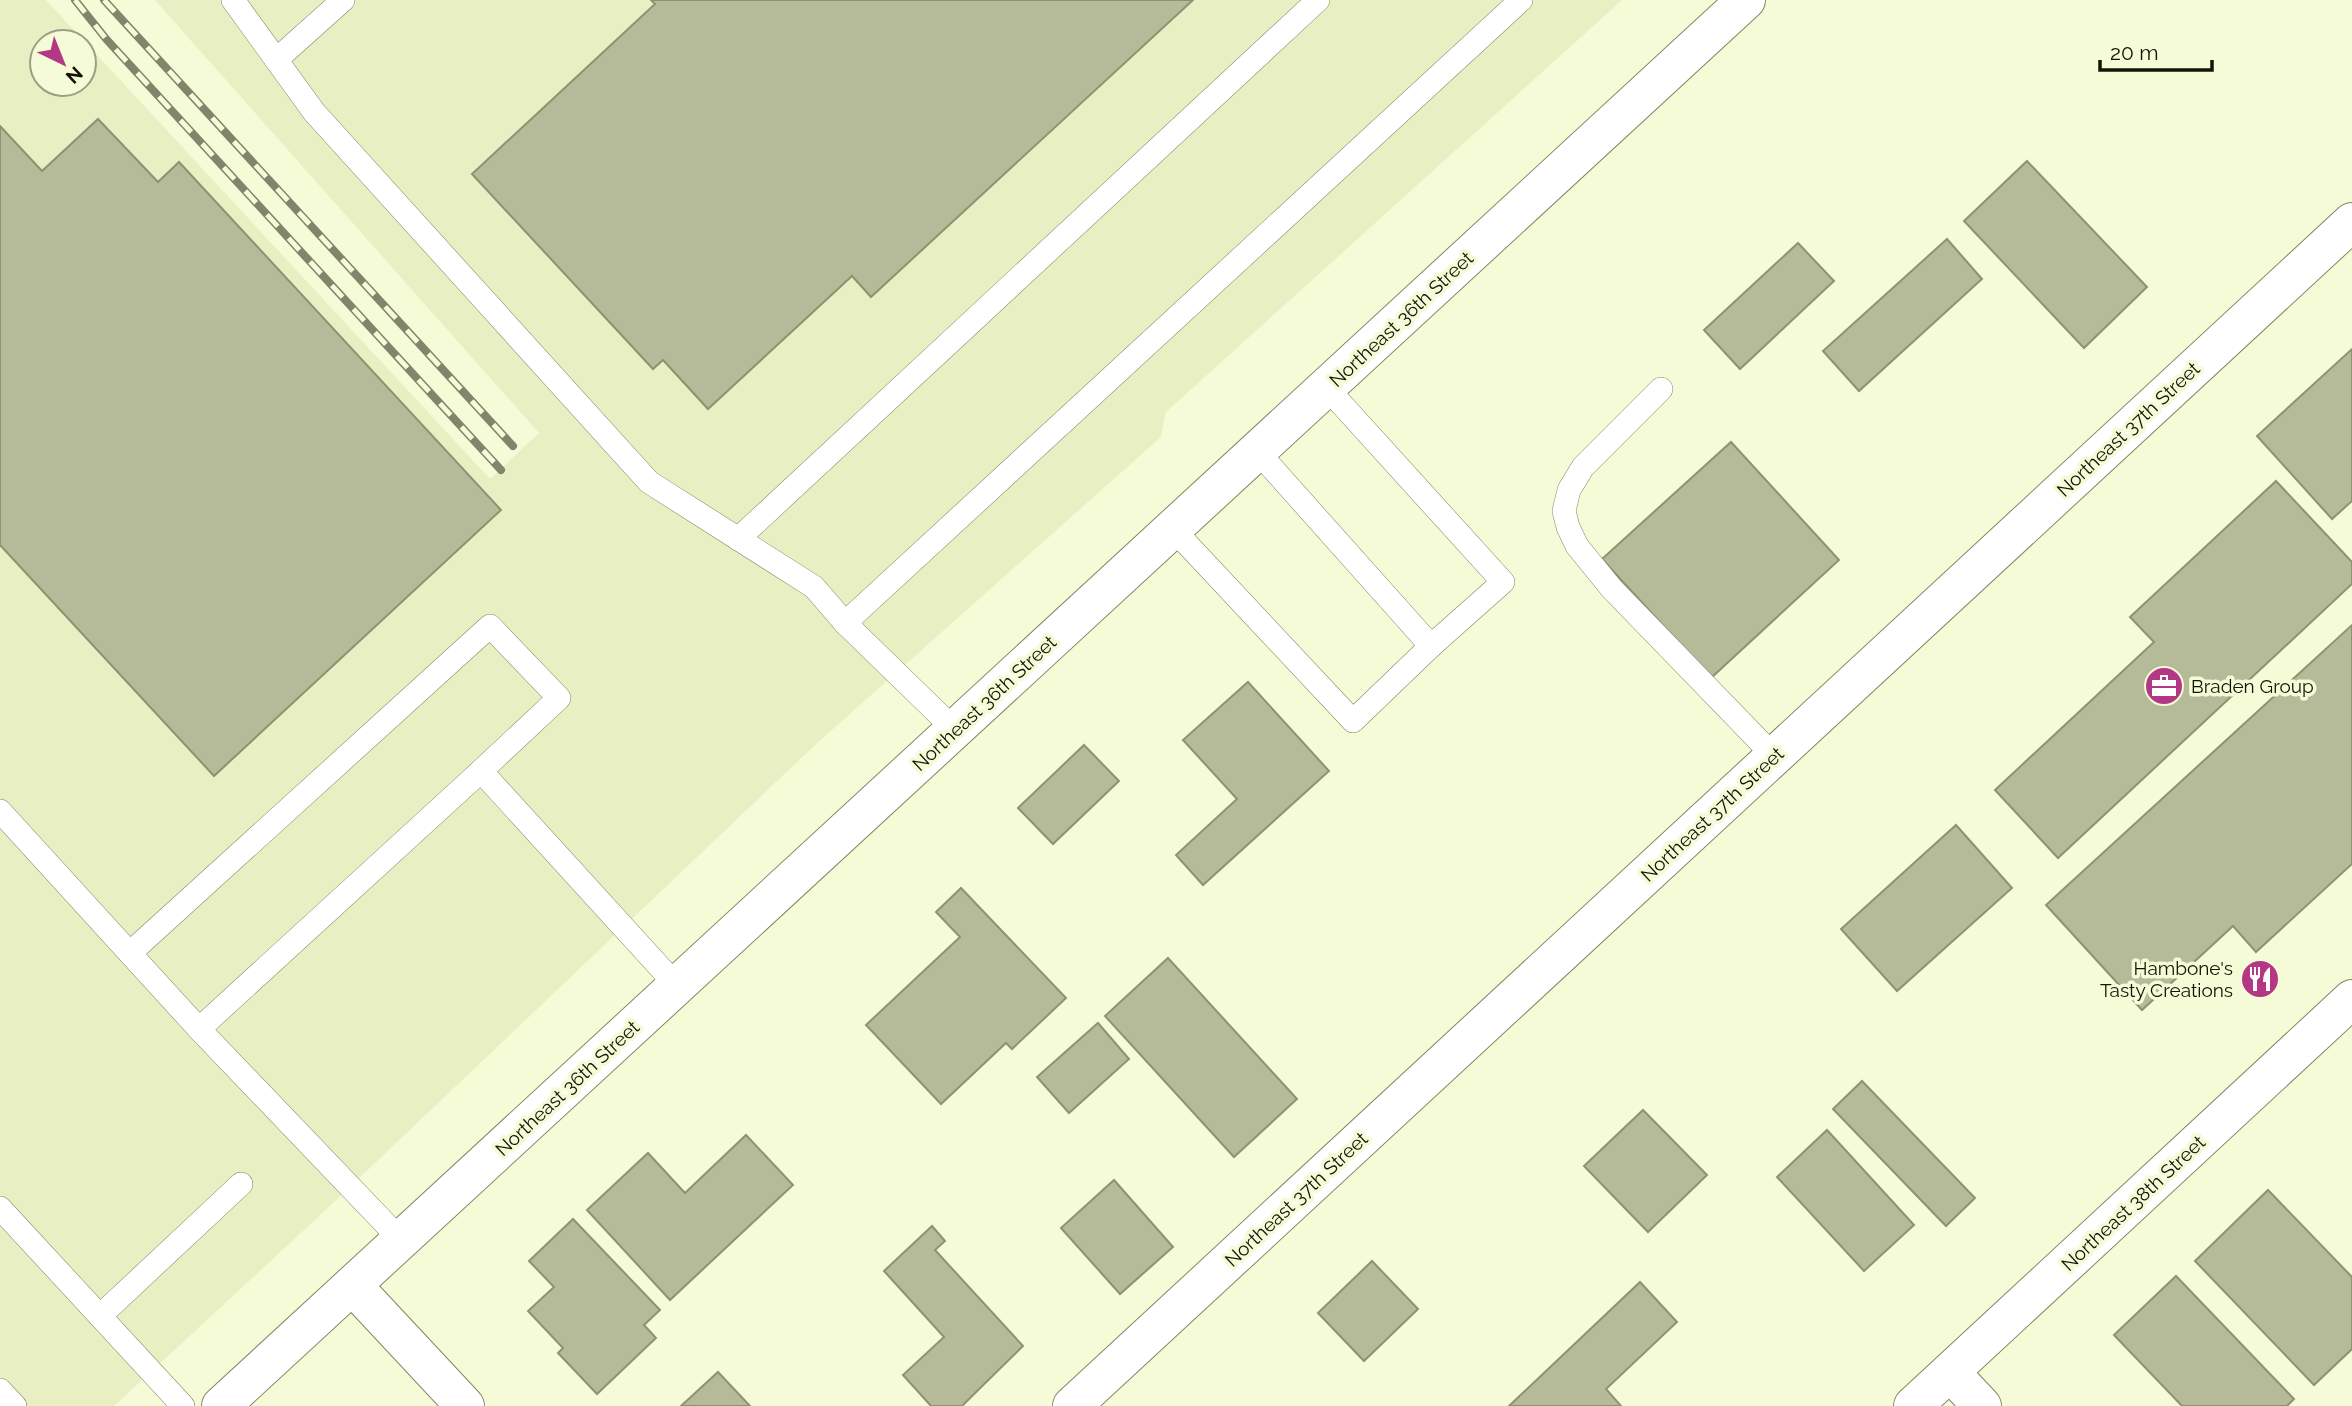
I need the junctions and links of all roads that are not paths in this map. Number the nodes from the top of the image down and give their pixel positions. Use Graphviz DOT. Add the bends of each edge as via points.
graph roads {
  1 [pos="233,0"];
  2 [pos="343,0"];
  3 [pos="1318,0"];
  4 [pos="1521,0"];
  5 [pos="1746,0"];
  6 [pos="276,60"];
  7 [pos="2352,222"];
  8 [pos="1326,387"];
  9 [pos="1661,389"];
  10 [pos="1257,451"];
  11 [pos="1173,529"];
  12 [pos="738,539"];
  13 [pos="845,623"];
  14 [pos="1431,646"];
  15 [pos="954,730"];
  16 [pos="1774,756"];
  17 [pos="481,771"];
  18 [pos="0,811"];
  19 [pos="130,953"];
  20 [pos="677,986"];
  21 [pos="2352,999"];
  22 [pos="200,1029"];
  23 [pos="241,1184"];
  24 [pos="0,1208"];
  25 [pos="401,1240"];
  26 [pos="353,1286"];
  27 [pos="100,1316"];
  28 [pos="1950,1372"];
  29 [pos="0,1390"];
  30 [pos="15,1406"];
  31 [pos="183,1406"];
  32 [pos="222,1406"];
  33 [pos="465,1406"];
  34 [pos="1072,1406"];
  35 [pos="1913,1406"];
  36 [pos="1982,1406"];
  1 -- 6 [label="lane"];
  2 -- 6 [label="lane"];
  3 -- 12 [label="lane"];
  4 -- 13 [label="lane"];
  5 -- 8 [label="street, Northeast 36th Street"];
  6 -- 12 [label="lane" via="314,112 649,482"];
  7 -- 16 [label="street, Northeast 37th Street"];
  8 -- 10 [label="street, Northeast 36th Street"];
  8 -- 14 [label="lane" via="1503,582"];
  9 -- 16 [label="lane" via="1583,467 1569,490 1564,511 1568,527 1577,546 1612,589"];
  10 -- 11 [label="street, Northeast 36th Street"];
  10 -- 14 [label="lane"];
  11 -- 14 [label="lane" via="1353,721"];
  11 -- 15 [label="street, Northeast 36th Street"];
  12 -- 13 [label="lane" via="814,587"];
  13 -- 15 [label="lane"];
  15 -- 20 [label="street, Northeast 36th Street"];
  16 -- 34 [label="street, Northeast 37th Street"];
  17 -- 19 [label="lane" via="559,698 490,625"];
  17 -- 20 [label="lane"];
  17 -- 22 [label="lane"];
  18 -- 19 [label="lane"];
  19 -- 22 [label="lane"];
  20 -- 25 [label="street, Northeast 36th Street"];
  21 -- 28 [label="street, Northeast 38th Street"];
  22 -- 25 [label="lane"];
  23 -- 27 [label="lane"];
  24 -- 27 [label="lane"];
  25 -- 26 [label="street, Northeast 36th Street"];
  26 -- 32 [label="street, Northeast 36th Street"];
  26 -- 33 [label="street"];
  27 -- 31 [label="lane"];
  28 -- 35 [label="street, Northeast 38th Street"];
  28 -- 36 [label="street"];
  29 -- 30 [label="lane"];
}
